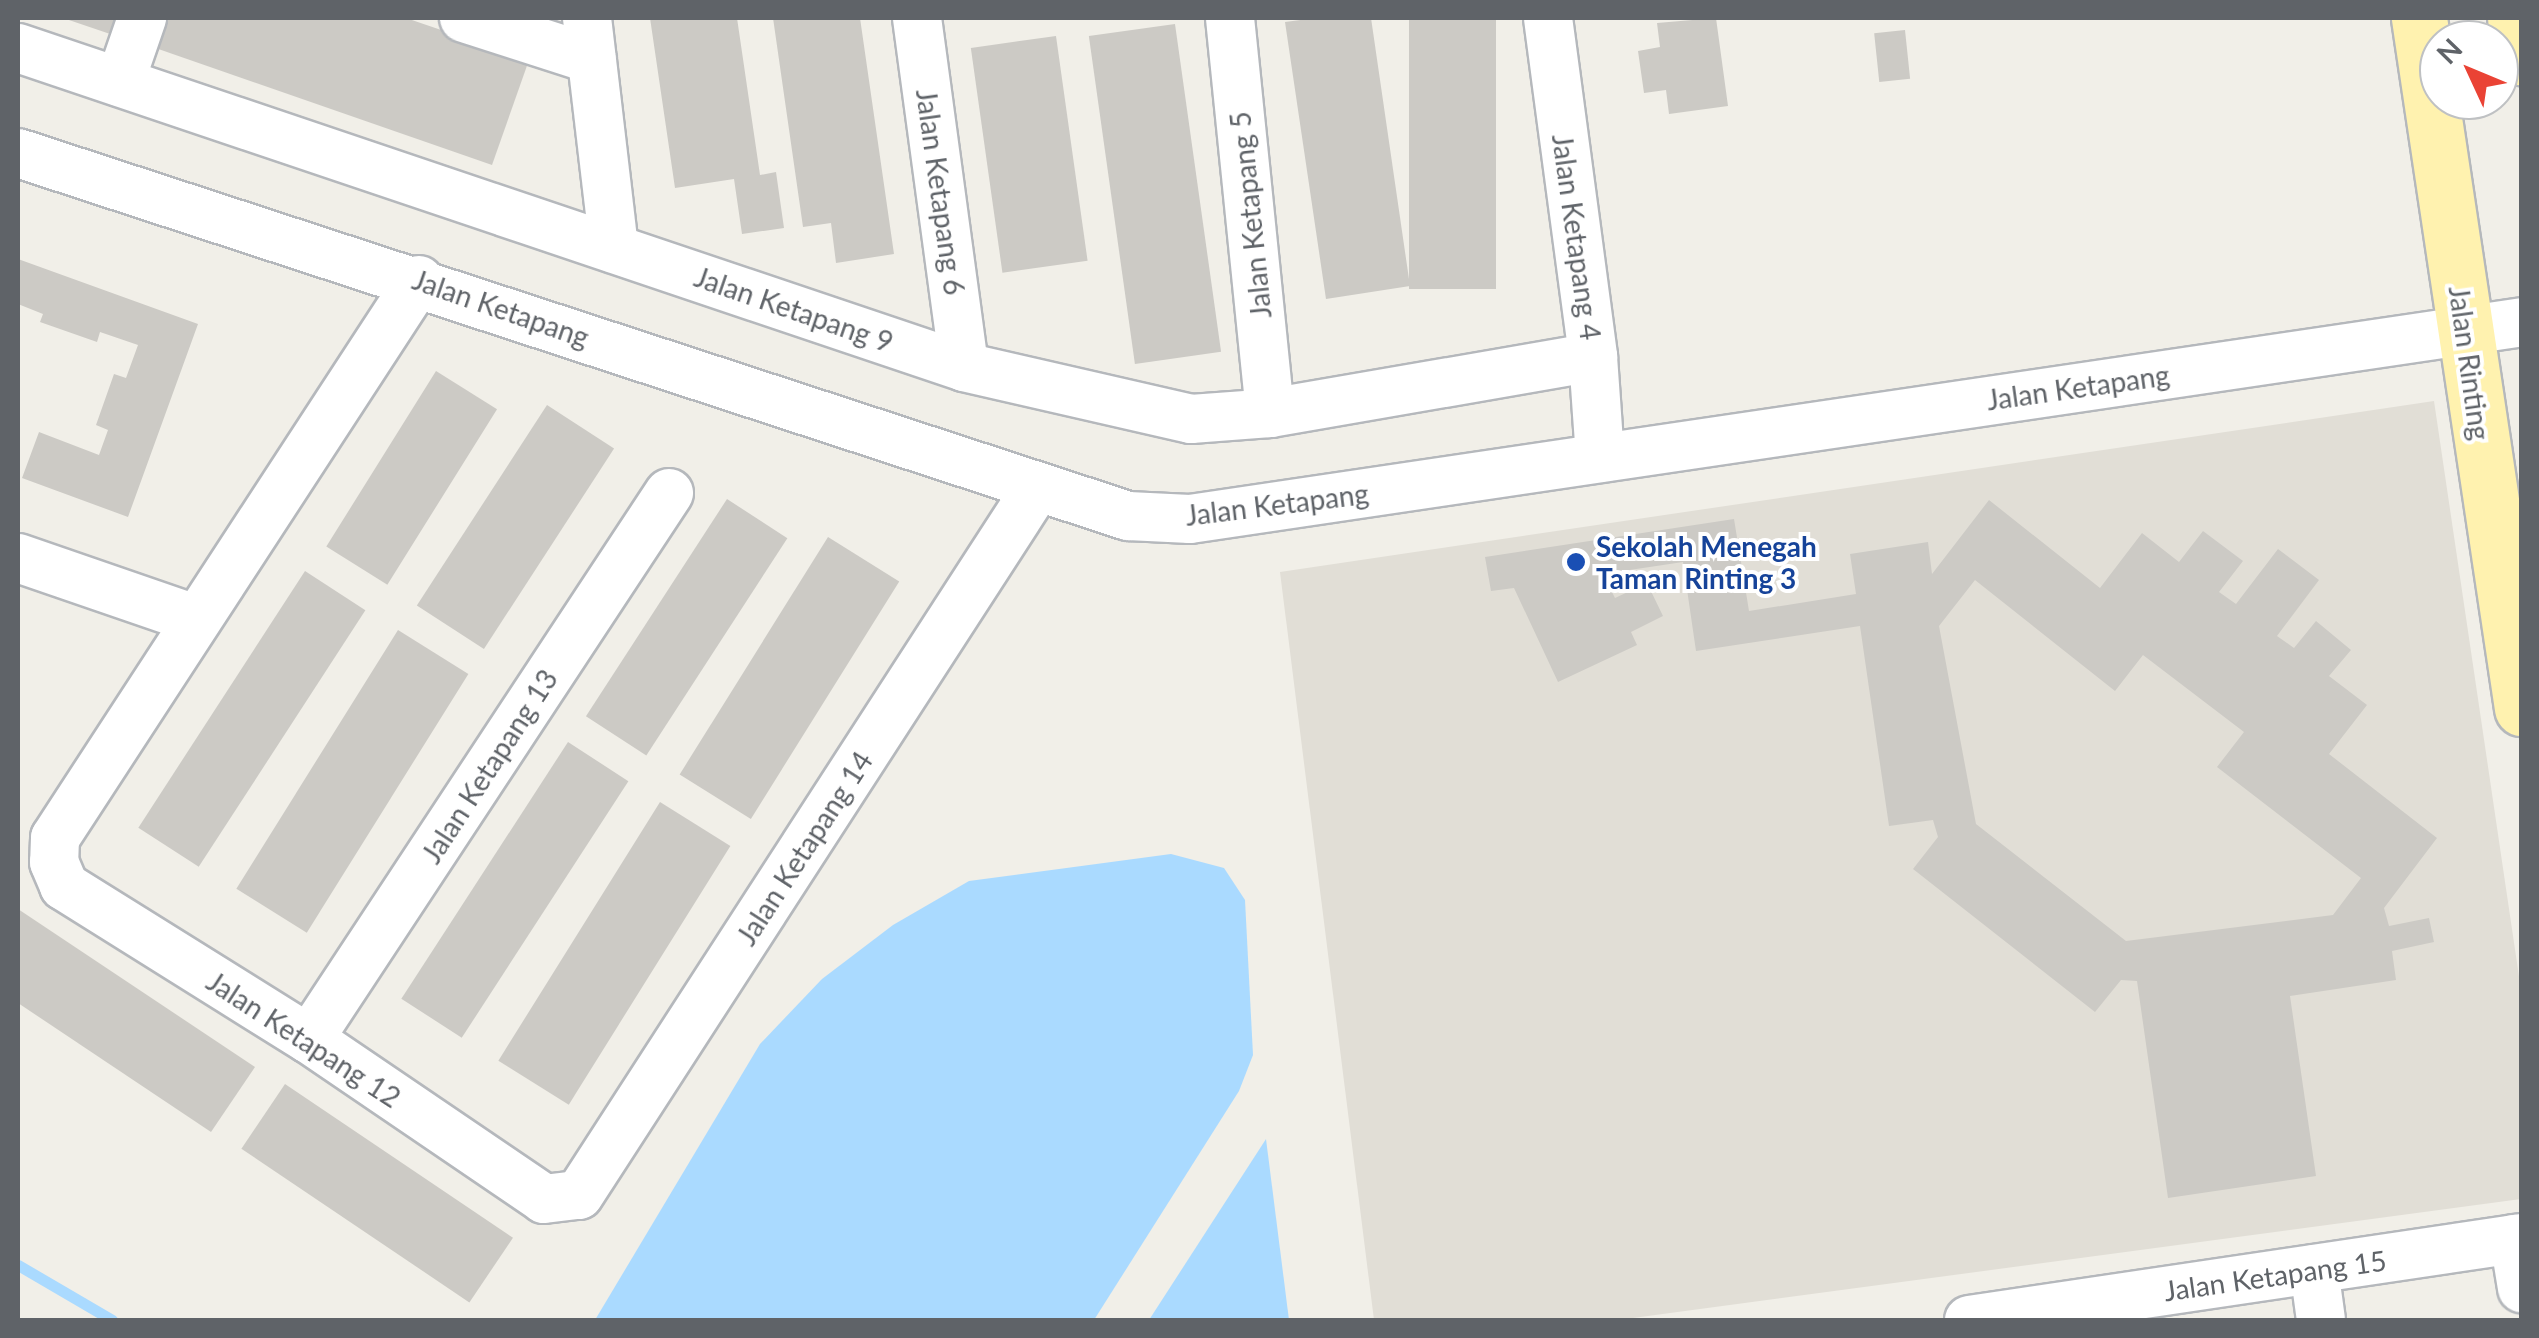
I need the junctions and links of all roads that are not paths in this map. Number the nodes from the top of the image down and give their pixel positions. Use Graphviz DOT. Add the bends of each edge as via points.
graph roads {
  1 [pos="142,18"];
  2 [pos="464,18"];
  3 [pos="917,18"];
  4 [pos="1230,18"];
  5 [pos="1548,18"];
  6 [pos="2419,18"];
  7 [pos="2515,18"];
  8 [pos="590,38"];
  9 [pos="18,48"];
  10 [pos="2522,57"];
  11 [pos="120,82"];
  12 [pos="18,152"];
  13 [pos="614,248"];
  14 [pos="419,280"];
  15 [pos="2522,322"];
  16 [pos="2464,330"];
  17 [pos="1593,357"];
  18 [pos="964,367"];
  19 [pos="1270,413"];
  20 [pos="1600,458"];
  21 [pos="1036,489"];
  22 [pos="670,492"];
  23 [pos="18,558"];
  24 [pos="195,620"];
  25 [pos="2522,708"];
  26 [pos="309,1040"];
  27 [pos="566,1199"];
  28 [pos="2518,1239"];
  29 [pos="2314,1269"];
  30 [pos="2522,1288"];
  31 [pos="2114,1310"];
  32 [pos="1969,1320"];
  33 [pos="2321,1320"];
  1 -- 11 [label="street"];
  2 -- 8 [label="street"];
  3 -- 18 [label="street, Jalan Ketapang 6"];
  4 -- 19 [label="street, Jalan Ketapang 5"];
  5 -- 17 [label="street, Jalan Ketapang 4"];
  6 -- 16 [label="main road, Jalan Rinting"];
  7 -- 10 [label="main road"];
  8 -- 13 [label="street"];
  9 -- 11 [label="street, Jalan Ketapang 9"];
  11 -- 13 [label="street, Jalan Ketapang 9"];
  12 -- 14 [label="street, Jalan Ketapang"];
  13 -- 18 [label="street, Jalan Ketapang 9"];
  14 -- 21 [label="street, Jalan Ketapang"];
  14 -- 24 [label="street"];
  15 -- 16 [label="street, Jalan Ketapang"];
  16 -- 20 [label="street, Jalan Ketapang"];
  16 -- 25 [label="main road, Jalan Rinting"];
  17 -- 19 [label="street, Jalan Ketapang 9"];
  17 -- 20 [label="street, Jalan Ketapang 4"];
  18 -- 19 [label="street, Jalan Ketapang 9" via="1191,419"];
  20 -- 21 [label="street, Jalan Ketapang" via="1190,518 1128,516"];
  21 -- 27 [label="street, Jalan Ketapang 14" via="579,1195"];
  22 -- 26 [label="street, Jalan Ketapang 13"];
  23 -- 24 [label="street"];
  24 -- 26 [label="street, Jalan Ketapang 12" via="55,838 54,862 64,886"];
  26 -- 27 [label="street, Jalan Ketapang 12" via="544,1199"];
  28 -- 29 [label="street, Jalan Ketapang 15"];
  28 -- 30 [label="street"];
  29 -- 31 [label="street, Jalan Ketapang 15"];
  29 -- 33 [label="street"];
  31 -- 32 [label="street, Jalan Ketapang 15"];
}
